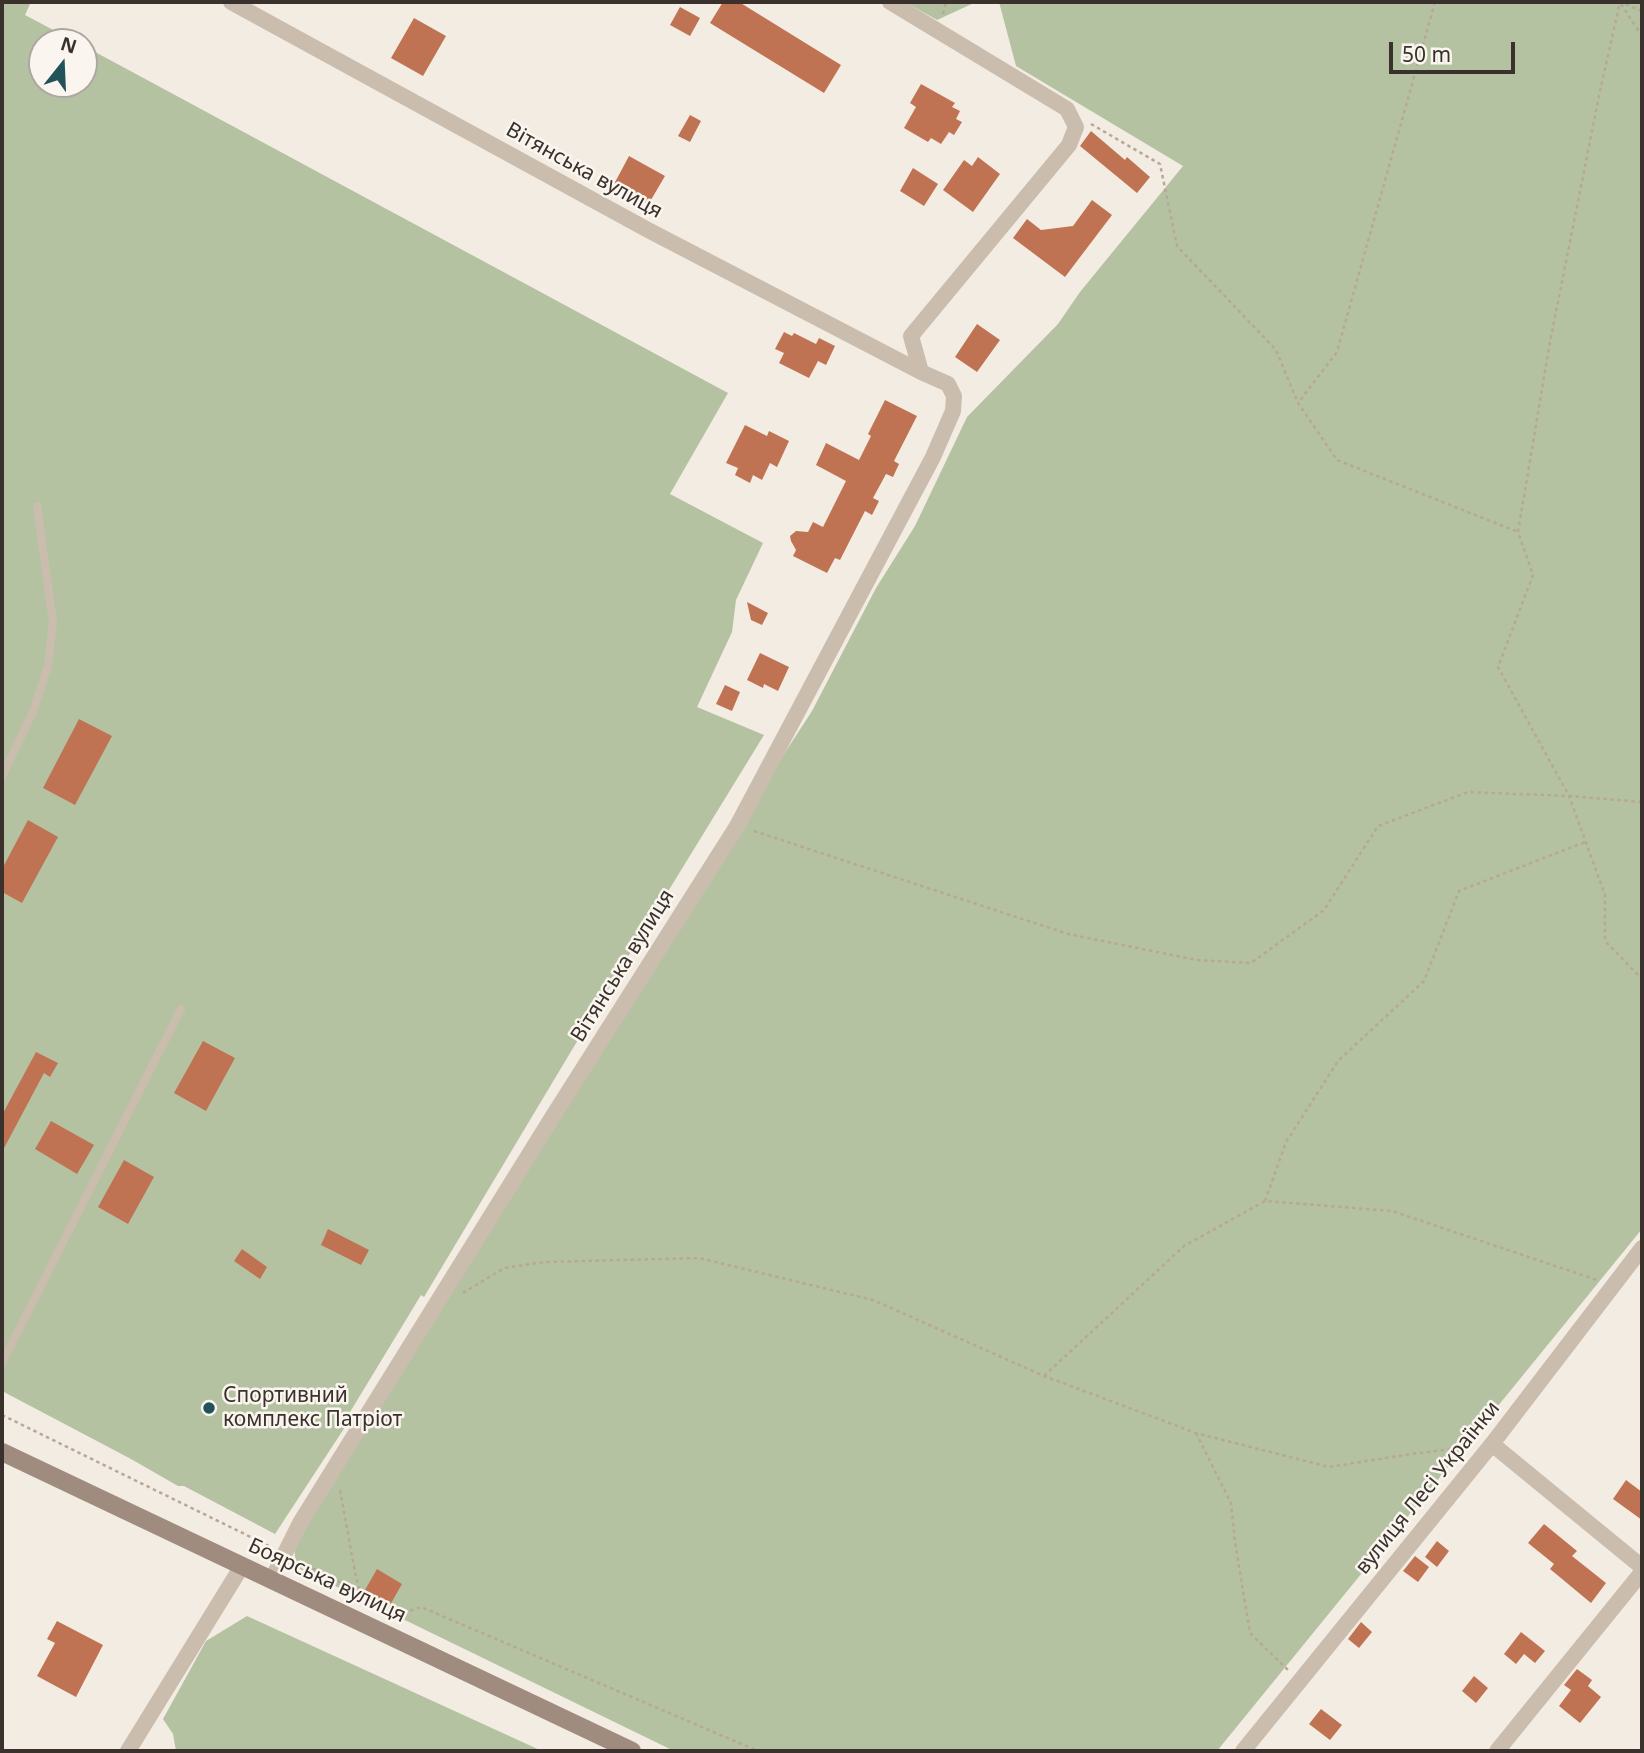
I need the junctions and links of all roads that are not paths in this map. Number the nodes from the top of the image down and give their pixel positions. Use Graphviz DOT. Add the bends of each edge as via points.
graph roads {
  1 [pos="231,2"];
  2 [pos="890,2"];
  3 [pos="921,372"];
  4 [pos="37,506"];
  5 [pos="2,776"];
  6 [pos="181,1009"];
  7 [pos="1642,1248"];
  8 [pos="2,1363"];
  9 [pos="1492,1444"];
  10 [pos="2,1452"];
  11 [pos="242,1566"];
  12 [pos="1642,1569"];
  13 [pos="272,1579"];
  14 [pos="128,1751"];
  15 [pos="632,1751"];
  16 [pos="1242,1751"];
  17 [pos="1497,1751"];
  1 -- 3 [label="street, Вітянська вулиця" via="648,230"];
  2 -- 3 [label="street" via="1067,109 1076,127 1069,145 911,336"];
  3 -- 13 [label="street, Вітянська вулиця" via="948,384 954,396 953,411 737,826 335,1466"];
  4 -- 5 [label="lane" via="53,622 48,666 33,712"];
  6 -- 8 [label="lane"];
  7 -- 9 [label="street, вулиця Лесі Українки"];
  9 -- 12 [label="street"];
  9 -- 16 [label="street, вулиця Лесі Українки"];
  10 -- 11 [label="street, Боярська вулиця"];
  11 -- 13 [label="street, Боярська вулиця"];
  11 -- 14 [label="street"];
  12 -- 17 [label="street"];
  13 -- 15 [label="street, Боярська вулиця"];
}
